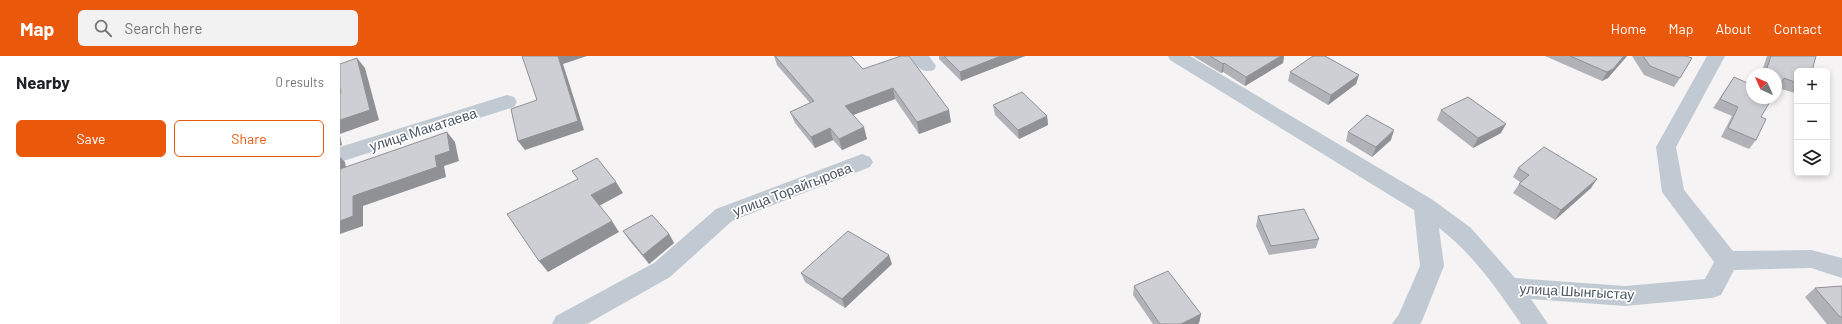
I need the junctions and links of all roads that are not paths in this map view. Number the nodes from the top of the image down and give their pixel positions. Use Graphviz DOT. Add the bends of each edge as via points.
graph roads {
  1 [pos="1177,56"];
  2 [pos="1716,56"];
  3 [pos="507,102"];
  4 [pos="340,155"];
  5 [pos="862,162"];
  6 [pos="1425,206"];
  7 [pos="1727,261"];
  8 [pos="1842,268"];
  9 [pos="1509,287"];
  10 [pos="565,324"];
  11 [pos="1405,324"];
  12 [pos="1535,324"];
  1 -- 6 [label="street"];
  2 -- 7 [label="street" via="1666,148 1673,192"];
  3 -- 4 [label="street, улица Макатаева"];
  5 -- 10 [label="street, улица Торайгырова" via="724,215 662,270"];
  6 -- 9 [label="street" via="1463,234"];
  6 -- 11 [label="street" via="1432,266 1410,321"];
  7 -- 8 [label="street" via="1811,259"];
  7 -- 9 [label="street, улица Шынгыстау" via="1712,288 1625,296"];
  9 -- 12 [label="street"];
}
